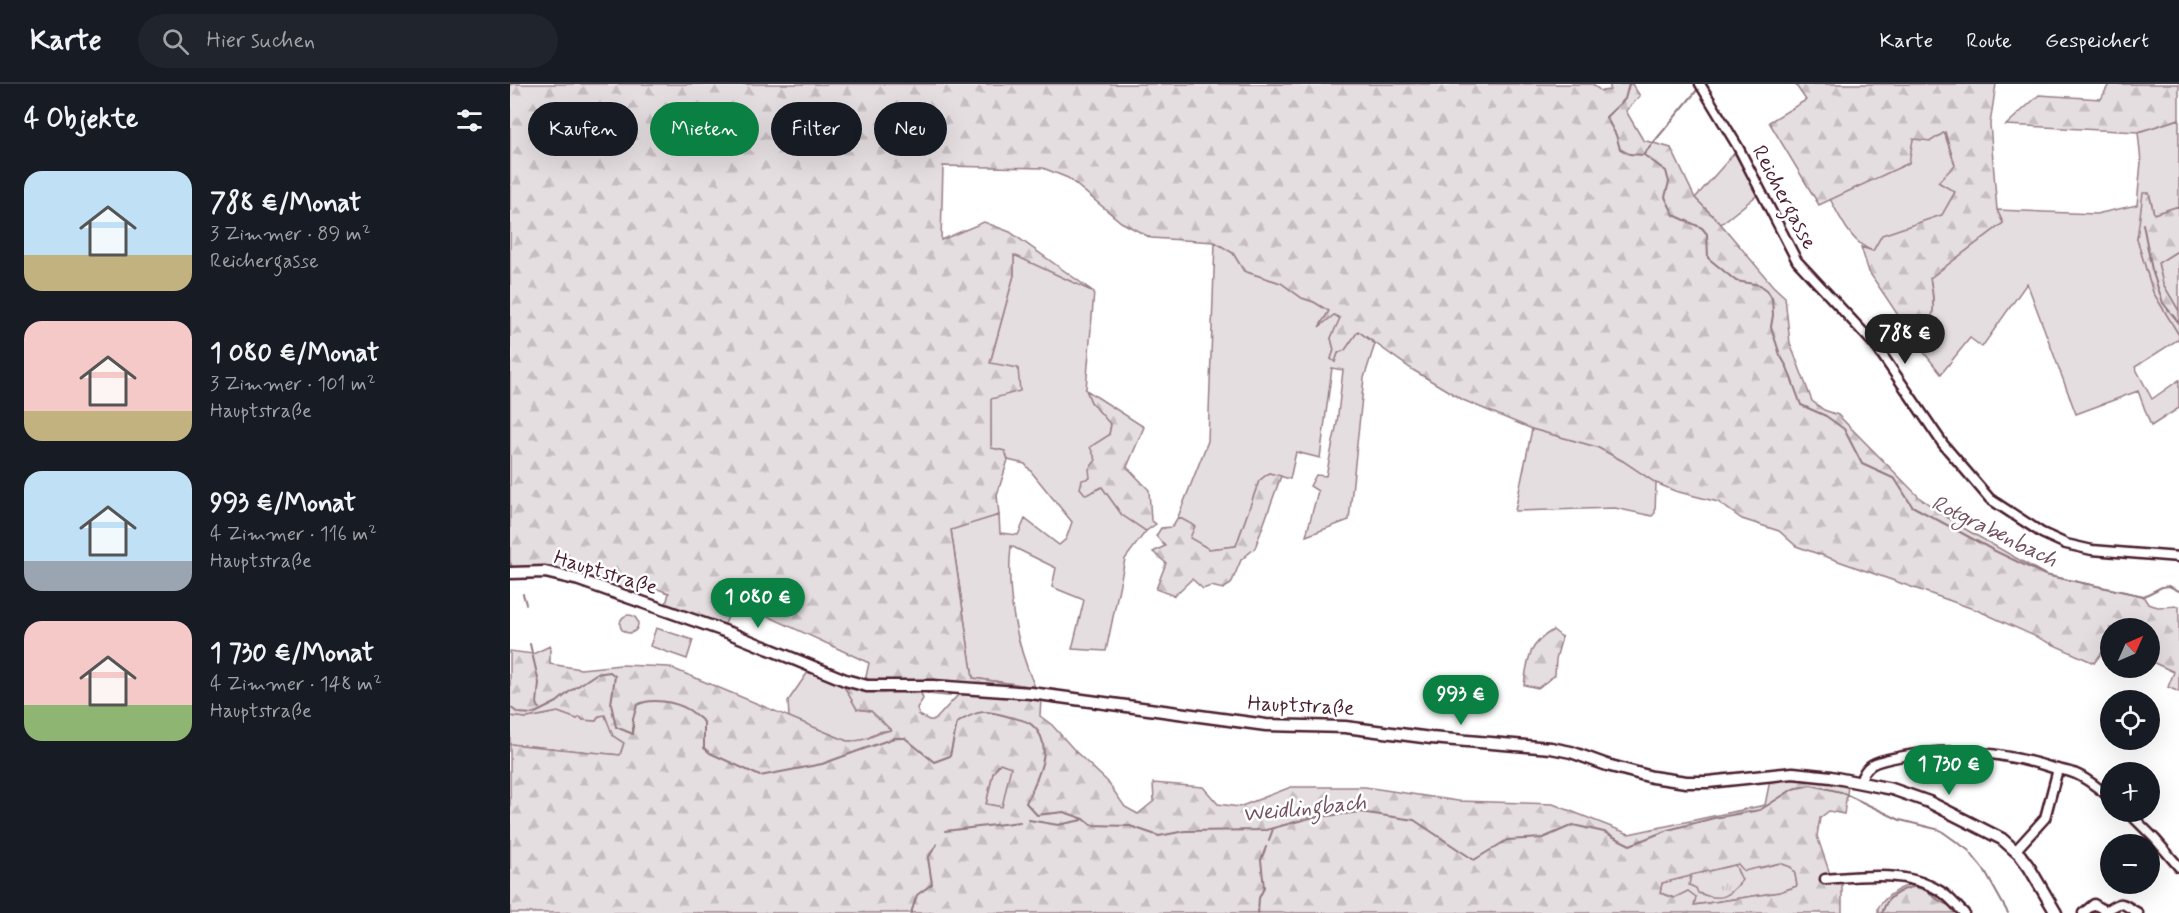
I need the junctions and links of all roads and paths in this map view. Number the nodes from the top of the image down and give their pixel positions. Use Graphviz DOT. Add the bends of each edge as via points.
graph roads {
  1 [pos="1704,86"];
  2 [pos="2179,557"];
  3 [pos="510,573"];
  4 [pos="2058,769"];
  5 [pos="1860,783"];
  6 [pos="2100,790"];
  7 [pos="2138,822"];
  8 [pos="2016,850"];
  9 [pos="2179,867"];
  10 [pos="1826,879"];
  11 [pos="1964,913"];
  12 [pos="2055,913"];
  13 [pos="2083,913"];
  14 [pos="2138,913"];
  1 -- 2 [label="street, Reichergasse" via="1797,261 1876,346 1943,444 1990,499 2066,544"];
  3 -- 5 [label="main road, Hauptstraße" via="545,572 579,580 867,686 1031,693 1266,725 1345,727 1551,748 1652,777 1686,782 1793,773"];
  4 -- 5 [label="street" via="1989,753 1952,750 1883,761 1868,767"];
  4 -- 6 [label="street" via="2075,774"];
  4 -- 8 [label="street" via="2044,818"];
  5 -- 8 [label="main road, Hauptstraße" via="1929,802 1994,834"];
  7 -- 9 [label="street"];
  8 -- 12 [label="main road, Hauptstraße"];
  10 -- 11 [label="street" via="1866,876 1912,880 1942,892"];
  13 -- 14 [label="street" via="2094,904 2106,911 2120,903"];
}
